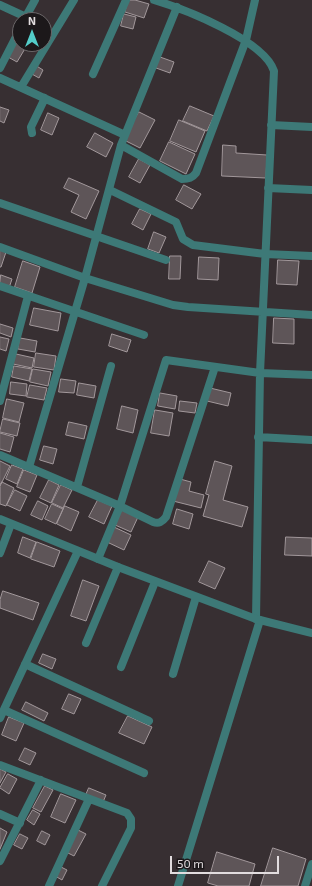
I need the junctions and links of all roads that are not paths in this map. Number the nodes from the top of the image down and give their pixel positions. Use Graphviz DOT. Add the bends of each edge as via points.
graph roads {
  1 [pos="35,0"];
  2 [pos="74,0"];
  3 [pos="126,0"];
  4 [pos="154,0"];
  5 [pos="255,0"];
  6 [pos="0,5"];
  7 [pos="177,7"];
  8 [pos="13,12"];
  9 [pos="28,12"];
  10 [pos="246,40"];
  11 [pos="12,45"];
  12 [pos="0,68"];
  13 [pos="93,74"];
  14 [pos="0,78"];
  15 [pos="21,87"];
  16 [pos="45,98"];
  17 [pos="272,125"];
  18 [pos="312,127"];
  19 [pos="32,134"];
  20 [pos="125,135"];
  21 [pos="121,145"];
  22 [pos="268,188"];
  23 [pos="110,190"];
  24 [pos="312,190"];
  25 [pos="0,203"];
  26 [pos="96,236"];
  27 [pos="0,248"];
  28 [pos="266,254"];
  29 [pos="312,256"];
  30 [pos="166,260"];
  31 [pos="85,278"];
  32 [pos="0,286"];
  33 [pos="28,296"];
  34 [pos="75,312"];
  35 [pos="262,312"];
  36 [pos="312,315"];
  37 [pos="144,335"];
  38 [pos="111,366"];
  39 [pos="215,367"];
  40 [pos="260,373"];
  41 [pos="312,375"];
  42 [pos="0,401"];
  43 [pos="258,437"];
  44 [pos="312,440"];
  45 [pos="0,455"];
  46 [pos="29,467"];
  47 [pos="77,487"];
  48 [pos="120,506"];
  49 [pos="0,519"];
  50 [pos="11,524"];
  51 [pos="78,550"];
  52 [pos="0,553"];
  53 [pos="98,559"];
  54 [pos="118,568"];
  55 [pos="155,582"];
  56 [pos="196,597"];
  57 [pos="258,620"];
  58 [pos="312,633"];
  59 [pos="86,643"];
  60 [pos="25,664"];
  61 [pos="121,667"];
  62 [pos="173,674"];
  63 [pos="4,700"];
  64 [pos="4,710"];
  65 [pos="0,718"];
  66 [pos="149,721"];
  67 [pos="0,765"];
  68 [pos="144,773"];
  69 [pos="41,780"];
  70 [pos="89,799"];
  71 [pos="0,814"];
  72 [pos="20,823"];
  73 [pos="0,861"];
  74 [pos="312,864"];
  75 [pos="49,886"];
  76 [pos="102,886"];
  77 [pos="178,886"];
  78 [pos="305,886"];
  1 -- 9 [label="street"];
  2 -- 15 [label="street"];
  3 -- 13 [label="street"];
  4 -- 7 [label="street"];
  5 -- 10 [label="street"];
  6 -- 8 [label="street"];
  7 -- 10 [label="street"];
  7 -- 20 [label="street"];
  10 -- 17 [label="street" via="272,64"];
  10 -- 21 [label="street" via="196,173 192,177 182,179"];
  11 -- 12 [label="street"];
  14 -- 15 [label="street"];
  15 -- 16 [label="street"];
  16 -- 19 [label="street" via="31,127"];
  16 -- 20 [label="street"];
  17 -- 18 [label="street"];
  17 -- 22 [label="street"];
  20 -- 21 [label="street"];
  21 -- 23 [label="street"];
  22 -- 24 [label="street"];
  22 -- 28 [label="street"];
  23 -- 26 [label="street"];
  23 -- 28 [label="street" via="176,222 184,239 194,245"];
  25 -- 26 [label="street"];
  26 -- 30 [label="street"];
  26 -- 31 [label="street"];
  27 -- 31 [label="street"];
  28 -- 29 [label="street"];
  28 -- 35 [label="street"];
  31 -- 34 [label="street"];
  31 -- 35 [label="street" via="173,305"];
  32 -- 33 [label="street"];
  33 -- 34 [label="street"];
  33 -- 42 [label="street"];
  34 -- 37 [label="street"];
  34 -- 46 [label="street"];
  35 -- 36 [label="street"];
  35 -- 40 [label="street"];
  38 -- 47 [label="street"];
  39 -- 40 [label="street"];
  39 -- 48 [label="street" via="168,359 165,361"];
  39 -- 48 [label="street" via="163,522 153,522"];
  40 -- 41 [label="street"];
  40 -- 43 [label="street"];
  43 -- 44 [label="street"];
  43 -- 57 [label="street"];
  45 -- 46 [label="street"];
  46 -- 47 [label="street"];
  47 -- 48 [label="street"];
  48 -- 53 [label="street"];
  49 -- 50 [label="street"];
  50 -- 51 [label="street"];
  50 -- 52 [label="street"];
  51 -- 53 [label="street"];
  51 -- 60 [label="street"];
  53 -- 54 [label="street"];
  54 -- 55 [label="street"];
  54 -- 59 [label="street"];
  55 -- 56 [label="street"];
  55 -- 61 [label="street"];
  56 -- 57 [label="street"];
  56 -- 62 [label="street"];
  57 -- 58 [label="street"];
  57 -- 77 [label="street"];
  60 -- 63 [label="street"];
  60 -- 66 [label="street"];
  63 -- 64 [label="street"];
  64 -- 65 [label="street"];
  64 -- 68 [label="street"];
  67 -- 69 [label="street"];
  69 -- 70 [label="street"];
  69 -- 72 [label="street"];
  70 -- 75 [label="street"];
  70 -- 76 [label="street" via="127,813 131,819 131,828"];
  71 -- 72 [label="street"];
  72 -- 73 [label="street"];
  74 -- 78 [label="street"];
}
